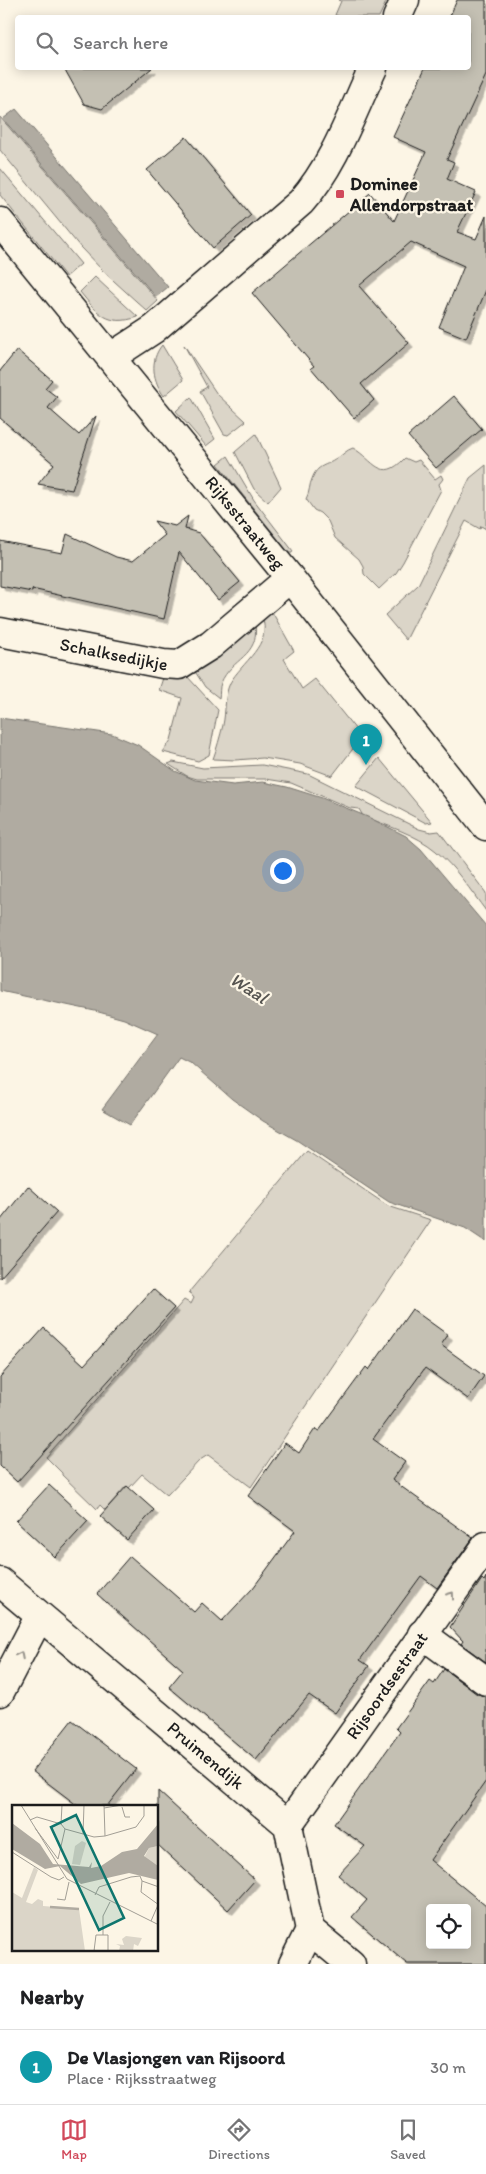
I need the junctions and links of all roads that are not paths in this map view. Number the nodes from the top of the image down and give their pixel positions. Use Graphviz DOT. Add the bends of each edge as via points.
graph roads {
  1 [pos="405,0"];
  2 [pos="398,15"];
  3 [pos="372,70"];
  4 [pos="0,222"];
  5 [pos="111,357"];
  6 [pos="290,578"];
  7 [pos="0,632"];
  8 [pos="486,826"];
  9 [pos="486,1546"];
  10 [pos="0,1582"];
  11 [pos="39,1617"];
  12 [pos="422,1634"];
  13 [pos="486,1681"];
  14 [pos="0,1692"];
  15 [pos="288,1825"];
  16 [pos="310,1930"];
  17 [pos="293,1964"];
  18 [pos="351,1964"];
  1 -- 2 [label="street"];
  3 -- 5 [label="street" via="326,167 301,202 154,329"];
  4 -- 5 [label="street, Rijksstraatweg"];
  5 -- 6 [label="street, Rijksstraatweg"];
  6 -- 7 [label="street, Schalksedijkje" via="211,645 179,665"];
  6 -- 8 [label="street, Rijksstraatweg"];
  12 -- 9 [label="street, Rijsoordsestraat, one-way"];
  10 -- 11 [label="street, Pruimendijk"];
  14 -- 11 [label="street, one-way"];
  11 -- 15 [label="street, Pruimendijk"];
  12 -- 13 [label="street"];
  12 -- 15 [label="street, Rijsoordsestraat"];
  15 -- 16 [label="street"];
  16 -- 17 [label="street"];
  16 -- 18 [label="street"];
}
